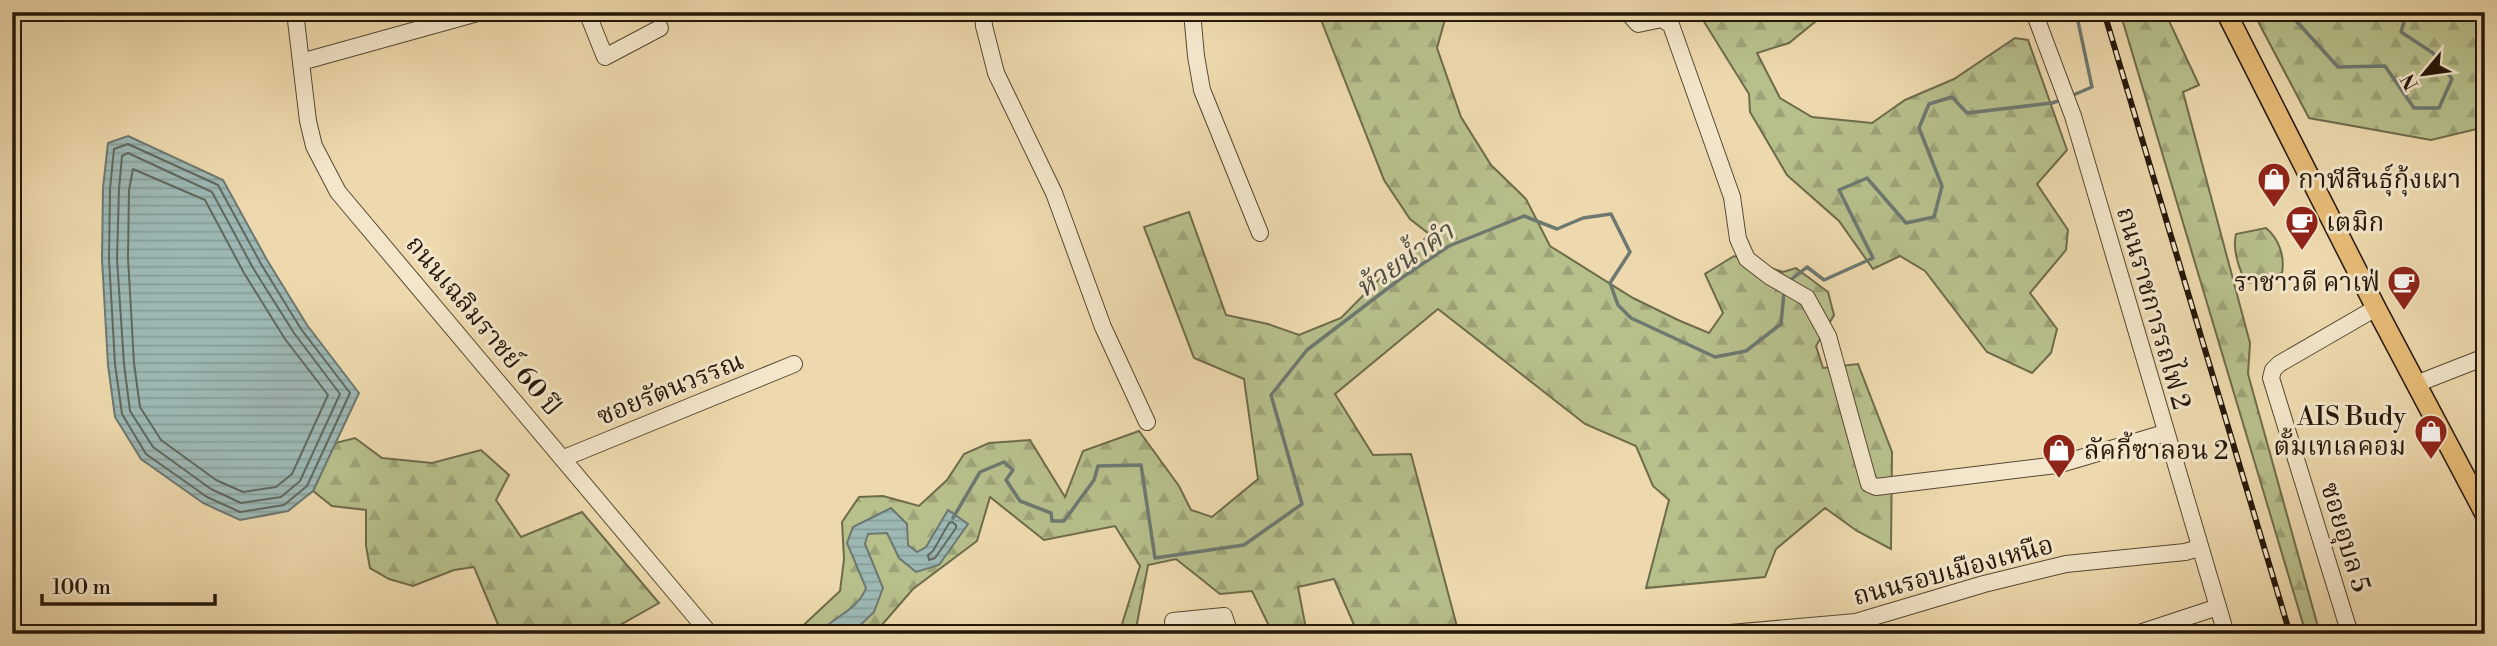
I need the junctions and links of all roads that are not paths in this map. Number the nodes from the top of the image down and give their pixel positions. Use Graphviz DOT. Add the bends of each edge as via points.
graph roads {
  1 [pos="295,12"];
  2 [pos="481,12"];
  3 [pos="587,12"];
  4 [pos="983,12"];
  5 [pos="1192,12"];
  6 [pos="1571,12"];
  7 [pos="1614,12"];
  8 [pos="1620,12"];
  9 [pos="2034,12"];
  10 [pos="2226,12"];
  11 [pos="660,28"];
  12 [pos="301,62"];
  13 [pos="1260,233"];
  14 [pos="2376,308"];
  15 [pos="2485,357"];
  16 [pos="794,364"];
  17 [pos="2416,384"];
  18 [pos="1147,422"];
  19 [pos="2165,433"];
  20 [pos="564,457"];
  21 [pos="2485,514"];
  22 [pos="2199,548"];
  23 [pos="2218,607"];
  24 [pos="1173,627"];
  25 [pos="710,634"];
  26 [pos="1230,634"];
  27 [pos="1719,634"];
  28 [pos="2136,634"];
  29 [pos="2226,634"];
  30 [pos="2350,634"];
  1 -- 12 [label="street, ถนนเฉลิมราชย์ 60 ปี"];
  2 -- 12 [label="street"];
  3 -- 11 [label="street" via="605,57"];
  4 -- 18 [label="street" via="996,73 1054,193 1103,327"];
  5 -- 13 [label="street" via="1202,90"];
  6 -- 7 [label="street"];
  8 -- 19 [label="street" via="1638,24 1662,19 1671,25 1732,197 1738,239 1747,259 1807,298 1828,336 1869,484 1876,487 2057,465"];
  9 -- 19 [label="street, ถนนราชการรถไฟ 2" via="2073,116"];
  10 -- 14 [label="main road"];
  12 -- 20 [label="street, ถนนเฉลิมราชย์ 60 ปี" via="314,146 338,192"];
  14 -- 17 [label="main road"];
  14 -- 30 [label="street, ซอยอุบล 5" via="2279,364 2271,378"];
  15 -- 17 [label="street"];
  16 -- 20 [label="street, ซอยรัตนวรรณ"];
  17 -- 21 [label="main road"];
  19 -- 22 [label="street, ถนนราชการรถไฟ 2"];
  20 -- 25 [label="street, ถนนเฉลิมราชย์ 60 ปี"];
  22 -- 23 [label="street, ถนนราชการรถไฟ 2"];
  22 -- 27 [label="street, ถนนรอบเมืองเหนือ" via="2066,564 1856,622"];
  23 -- 28 [label="street"];
  23 -- 29 [label="street, ถนนราชการรถไฟ 2"];
  24 -- 26 [label="street" via="1224,616"];
}
